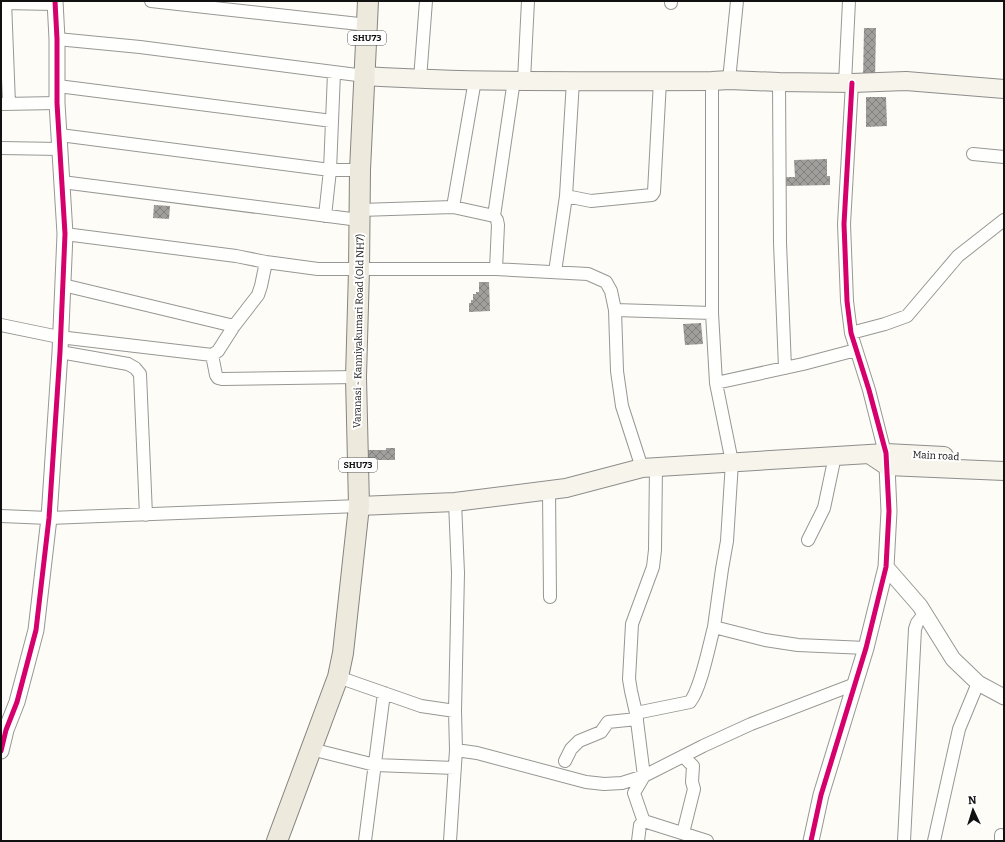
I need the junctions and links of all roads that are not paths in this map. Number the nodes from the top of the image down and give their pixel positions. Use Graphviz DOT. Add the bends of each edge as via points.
graph roads {
  1 [pos="151,1"];
  2 [pos="368,1"];
  3 [pos="426,1"];
  4 [pos="528,1"];
  5 [pos="738,1"];
  6 [pos="849,1"];
  7 [pos="4,3"];
  8 [pos="55,3"];
  9 [pos="368,25"];
  10 [pos="57,39"];
  11 [pos="5,59"];
  12 [pos="334,73"];
  13 [pos="365,76"];
  14 [pos="420,79"];
  15 [pos="475,80"];
  16 [pos="519,80"];
  17 [pos="572,81"];
  18 [pos="660,81"];
  19 [pos="721,81"];
  20 [pos="779,82"];
  21 [pos="848,83"];
  22 [pos="58,86"];
  23 [pos="1004,89"];
  24 [pos="57,103"];
  25 [pos="5,104"];
  26 [pos="332,121"];
  27 [pos="60,142"];
  28 [pos="1,148"];
  29 [pos="973,154"];
  30 [pos="1004,157"];
  31 [pos="330,170"];
  32 [pos="360,170"];
  33 [pos="62,182"];
  34 [pos="566,196"];
  35 [pos="453,207"];
  36 [pos="359,215"];
  37 [pos="325,216"];
  38 [pos="494,216"];
  39 [pos="1004,220"];
  40 [pos="65,234"];
  41 [pos="266,262"];
  42 [pos="496,269"];
  43 [pos="359,270"];
  44 [pos="555,272"];
  45 [pos="63,285"];
  46 [pos="615,310"];
  47 [pos="712,313"];
  48 [pos="1,326"];
  49 [pos="234,326"];
  50 [pos="851,333"];
  51 [pos="59,337"];
  52 [pos="856,350"];
  53 [pos="60,352"];
  54 [pos="212,355"];
  55 [pos="785,368"];
  56 [pos="356,377"];
  57 [pos="716,383"];
  58 [pos="835,456"];
  59 [pos="881,457"];
  60 [pos="1004,459"];
  61 [pos="732,462"];
  62 [pos="649,468"];
  63 [pos="1004,471"];
  64 [pos="549,490"];
  65 [pos="455,502"];
  66 [pos="359,506"];
  67 [pos="146,515"];
  68 [pos="1,516"];
  69 [pos="49,518"];
  70 [pos="808,540"];
  71 [pos="886,567"];
  72 [pos="550,597"];
  73 [pos="924,614"];
  74 [pos="714,627"];
  75 [pos="866,648"];
  76 [pos="338,677"];
  77 [pos="978,682"];
  78 [pos="855,684"];
  79 [pos="384,693"];
  80 [pos="1004,697"];
  81 [pos="455,711"];
  82 [pos="637,716"];
  83 [pos="311,749"];
  84 [pos="456,750"];
  85 [pos="1,751"];
  86 [pos="683,756"];
  87 [pos="565,761"];
  88 [pos="375,765"];
  89 [pos="455,768"];
  90 [pos="644,776"];
  91 [pos="644,822"];
  92 [pos="683,833"];
  93 [pos="277,841"];
  94 [pos="365,841"];
  95 [pos="450,841"];
  96 [pos="638,841"];
  97 [pos="707,841"];
  98 [pos="811,841"];
  99 [pos="904,841"];
  100 [pos="934,841"];
  1 -- 9 [label="street"];
  2 -- 9 [label="main road, Varanasi - Kanniyakumari Road (Old NH7) / SHU73"];
  3 -- 14 [label="street"];
  4 -- 16 [label="street"];
  5 -- 19 [label="street"];
  6 -- 21 [label="street"];
  7 -- 8 [label="street"];
  7 -- 11 [label="street"];
  8 -- 10 [label="street"];
  9 -- 13 [label="main road, Varanasi - Kanniyakumari Road (Old NH7) / SHU73"];
  10 -- 12 [label="street" via="140,47"];
  10 -- 22 [label="street"];
  11 -- 25 [label="street"];
  12 -- 13 [label="street"];
  12 -- 26 [label="street"];
  13 -- 14 [label="main road"];
  13 -- 32 [label="main road, Varanasi - Kanniyakumari Road (Old NH7) / SHU73"];
  14 -- 15 [label="main road"];
  15 -- 16 [label="main road"];
  15 -- 35 [label="street"];
  16 -- 17 [label="main road"];
  16 -- 38 [label="street"];
  17 -- 18 [label="main road"];
  17 -- 34 [label="street"];
  18 -- 19 [label="main road"];
  18 -- 34 [label="street" via="652,195 591,201"];
  19 -- 20 [label="main road"];
  19 -- 47 [label="street"];
  20 -- 21 [label="main road"];
  20 -- 55 [label="street" via="780,243"];
  21 -- 23 [label="main road" via="906,81"];
  21 -- 50 [label="street" via="844,224"];
  22 -- 24 [label="street"];
  22 -- 26 [label="street"];
  24 -- 25 [label="street"];
  24 -- 27 [label="street"];
  26 -- 31 [label="street"];
  27 -- 28 [label="street"];
  27 -- 31 [label="street"];
  27 -- 33 [label="street"];
  29 -- 30 [label="street"];
  31 -- 32 [label="street"];
  31 -- 37 [label="street"];
  32 -- 36 [label="main road, Varanasi - Kanniyakumari Road (Old NH7) / SHU73"];
  33 -- 37 [label="street"];
  33 -- 40 [label="street"];
  34 -- 44 [label="street"];
  35 -- 36 [label="street"];
  35 -- 38 [label="street"];
  36 -- 37 [label="street"];
  36 -- 43 [label="main road, Varanasi - Kanniyakumari Road (Old NH7) / SHU73"];
  38 -- 42 [label="street" via="498,224"];
  39 -- 50 [label="street" via="958,256 907,316"];
  40 -- 41 [label="street"];
  40 -- 45 [label="street"];
  41 -- 43 [label="street" via="318,269"];
  41 -- 49 [label="street" via="258,295"];
  42 -- 43 [label="street"];
  42 -- 44 [label="street"];
  43 -- 56 [label="main road, Varanasi - Kanniyakumari Road (Old NH7) / SHU73"];
  44 -- 46 [label="street" via="588,274 606,282 611,291"];
  45 -- 49 [label="street"];
  45 -- 51 [label="street"];
  46 -- 47 [label="street"];
  46 -- 62 [label="street" via="617,372 622,406"];
  47 -- 57 [label="street"];
  48 -- 51 [label="street"];
  49 -- 54 [label="street" via="218,351"];
  50 -- 52 [label="street"];
  51 -- 53 [label="street"];
  51 -- 54 [label="street"];
  52 -- 55 [label="street"];
  52 -- 59 [label="street" via="869,390"];
  53 -- 67 [label="street" via="128,364 140,374"];
  53 -- 69 [label="street"];
  54 -- 56 [label="street" via="216,375 222,379"];
  55 -- 57 [label="street"];
  56 -- 66 [label="main road, Varanasi - Kanniyakumari Road (Old NH7) / SHU73"];
  57 -- 61 [label="street"];
  58 -- 59 [label="main road"];
  58 -- 61 [label="main road"];
  58 -- 70 [label="street" via="824,508"];
  59 -- 60 [label="main road, Main road"];
  59 -- 63 [label="main road, Main road"];
  59 -- 71 [label="street" via="889,511"];
  61 -- 62 [label="main road"];
  61 -- 74 [label="street" via="728,540"];
  62 -- 64 [label="main road"];
  62 -- 82 [label="street" via="655,550 653,567 632,624 629,679"];
  64 -- 65 [label="main road"];
  64 -- 72 [label="street"];
  65 -- 66 [label="main road"];
  65 -- 81 [label="street" via="458,573"];
  66 -- 67 [label="street"];
  66 -- 76 [label="main road, Varanasi - Kanniyakumari Road (Old NH7) / SHU73" via="343,653"];
  67 -- 69 [label="street"];
  68 -- 69 [label="street"];
  69 -- 85 [label="street" via="36,630"];
  71 -- 73 [label="street"];
  71 -- 75 [label="street"];
  73 -- 77 [label="street" via="954,659"];
  73 -- 99 [label="street" via="914,629"];
  74 -- 75 [label="street" via="765,640 798,645"];
  74 -- 82 [label="street" via="703,670 690,702"];
  75 -- 78 [label="street"];
  76 -- 79 [label="street"];
  76 -- 83 [label="main road, Varanasi - Kanniyakumari Road (Old NH7) / SHU73"];
  77 -- 80 [label="street"];
  77 -- 100 [label="street" via="959,729"];
  78 -- 86 [label="street" via="751,724"];
  78 -- 98 [label="street" via="821,795"];
  79 -- 81 [label="street" via="422,706"];
  79 -- 88 [label="street"];
  81 -- 84 [label="street"];
  82 -- 87 [label="street" via="608,722 600,732 579,741 570,749"];
  82 -- 90 [label="street"];
  83 -- 88 [label="street"];
  83 -- 93 [label="main road, Varanasi - Kanniyakumari Road (Old NH7) / SHU73"];
  84 -- 89 [label="street"];
  84 -- 90 [label="street" via="477,753 586,782 622,783"];
  86 -- 90 [label="street"];
  86 -- 92 [label="street" via="694,766 694,789"];
  88 -- 89 [label="street"];
  88 -- 94 [label="street"];
  89 -- 95 [label="street"];
  90 -- 91 [label="street" via="634,793"];
  91 -- 92 [label="street"];
  91 -- 96 [label="street" via="639,828"];
  92 -- 97 [label="street"];
}
